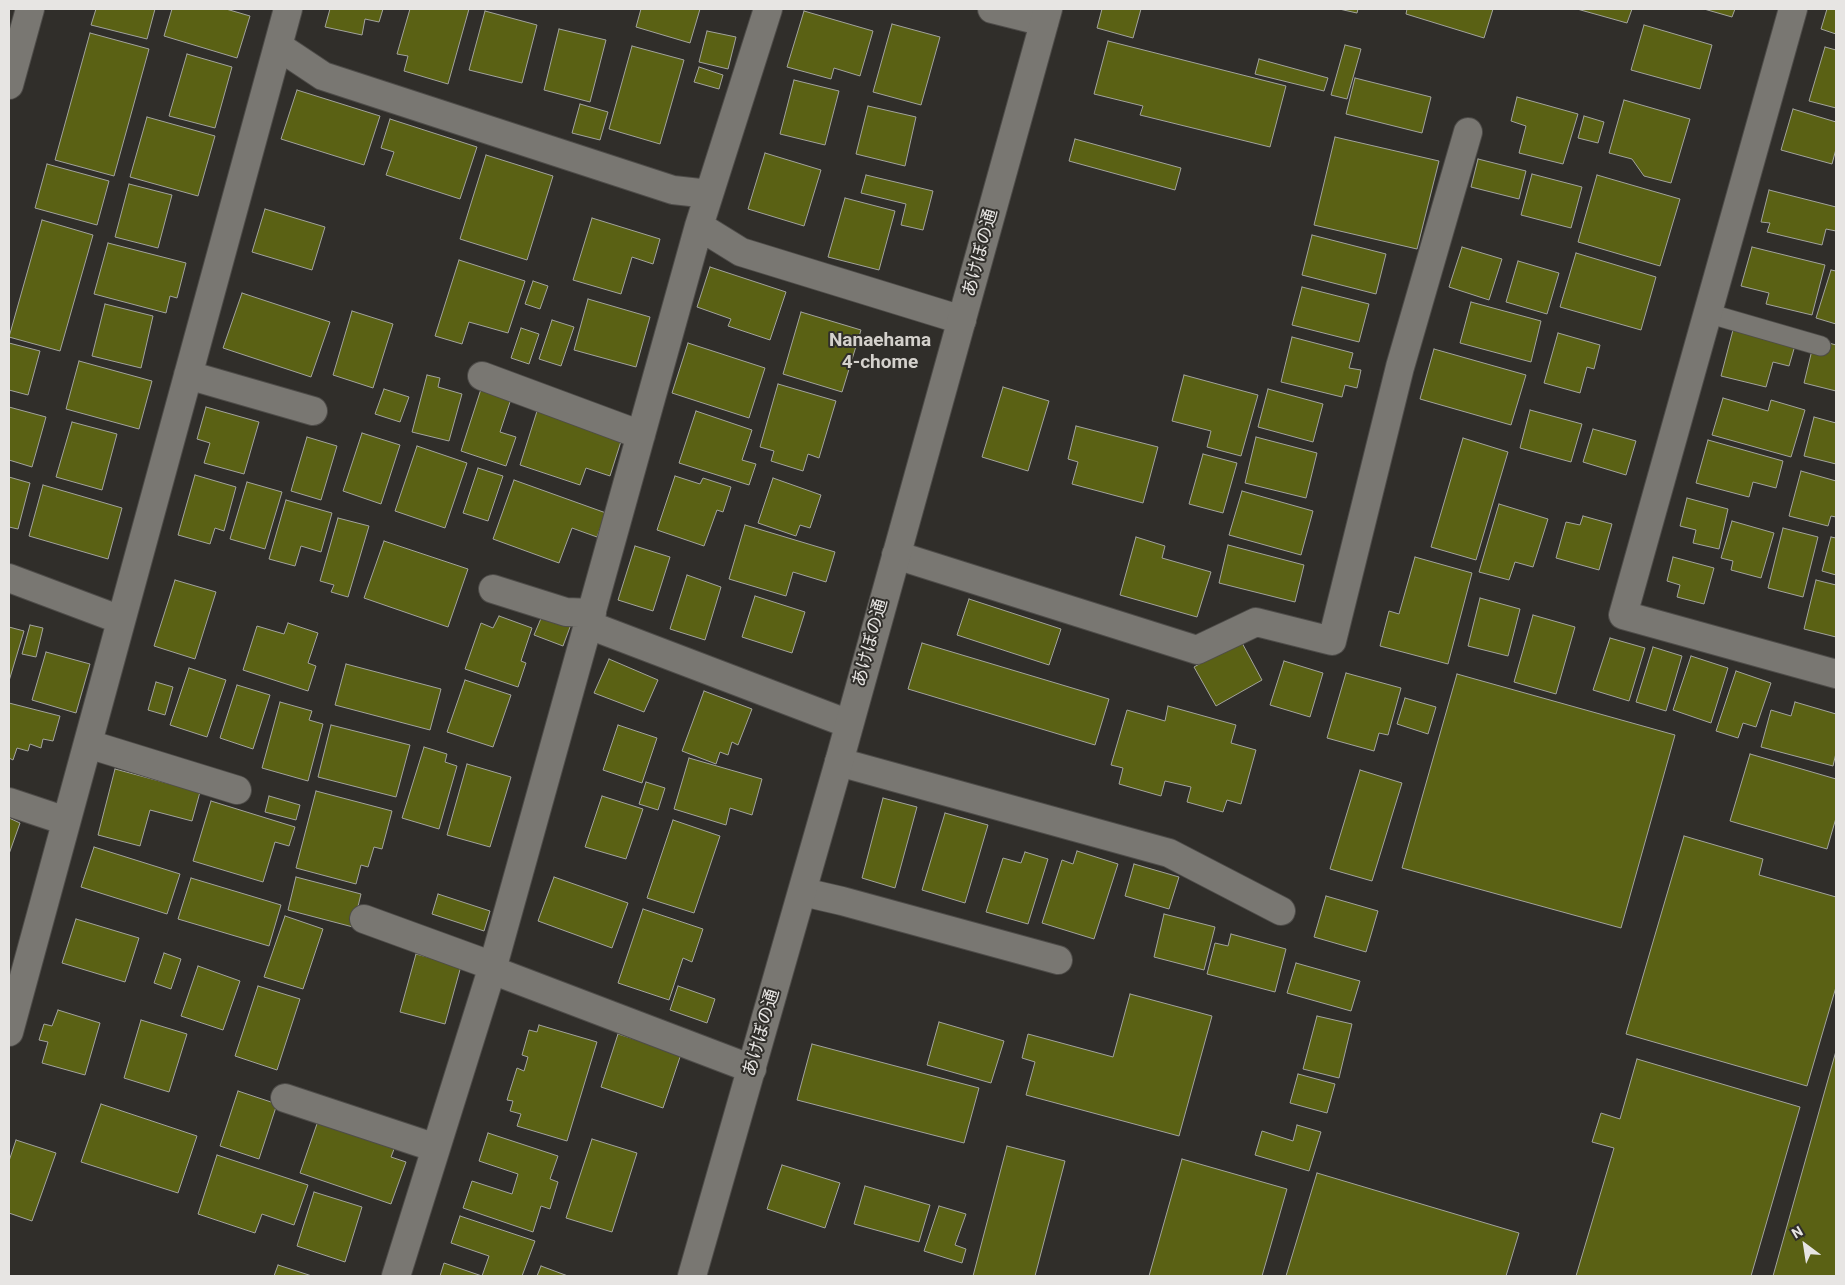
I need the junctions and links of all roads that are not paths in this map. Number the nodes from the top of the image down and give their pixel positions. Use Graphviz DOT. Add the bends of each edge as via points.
graph roads {
  1 [pos="30,9"];
  2 [pos="288,9"];
  3 [pos="768,9"];
  4 [pos="992,9"];
  5 [pos="1793,9"];
  6 [pos="1046,16"];
  7 [pos="278,46"];
  8 [pos="9,85"];
  9 [pos="1468,132"];
  10 [pos="709,194"];
  11 [pos="699,226"];
  12 [pos="1708,313"];
  13 [pos="962,320"];
  14 [pos="1821,346"];
  15 [pos="188,375"];
  16 [pos="482,376"];
  17 [pos="313,411"];
  18 [pos="641,435"];
  19 [pos="896,555"];
  20 [pos="9,578"];
  21 [pos="493,589"];
  22 [pos="591,619"];
  23 [pos="121,620"];
  24 [pos="1836,674"];
  25 [pos="849,724"];
  26 [pos="88,744"];
  27 [pos="839,762"];
  28 [pos="238,790"];
  29 [pos="9,802"];
  30 [pos="66,821"];
  31 [pos="803,892"];
  32 [pos="1281,911"];
  33 [pos="364,919"];
  34 [pos="1058,960"];
  35 [pos="492,968"];
  36 [pos="13,997"];
  37 [pos="9,1032"];
  38 [pos="752,1069"];
  39 [pos="285,1098"];
  40 [pos="436,1148"];
  41 [pos="396,1276"];
  42 [pos="692,1276"];
  1 -- 8 [label="street"];
  2 -- 7 [label="street"];
  3 -- 10 [label="street"];
  4 -- 6 [label="street"];
  5 -- 12 [label="street"];
  6 -- 13 [label="street, あけぼの通"];
  7 -- 10 [label="street" via="323,76 673,190"];
  7 -- 15 [label="street"];
  9 -- 19 [label="street" via="1400,367 1332,641 1256,622 1197,650"];
  10 -- 11 [label="street"];
  11 -- 13 [label="street" via="741,252"];
  11 -- 18 [label="street"];
  12 -- 14 [label="lane"];
  12 -- 24 [label="street" via="1623,615"];
  13 -- 19 [label="street, あけぼの通"];
  15 -- 17 [label="street"];
  15 -- 23 [label="street"];
  16 -- 18 [label="street"];
  18 -- 22 [label="street"];
  19 -- 25 [label="street, あけぼの通"];
  20 -- 23 [label="street"];
  21 -- 22 [label="street"];
  22 -- 25 [label="street"];
  22 -- 35 [label="street"];
  23 -- 26 [label="street"];
  25 -- 27 [label="street, あけぼの通"];
  26 -- 28 [label="street"];
  26 -- 30 [label="street"];
  27 -- 31 [label="street, あけぼの通"];
  27 -- 32 [label="street" via="1169,853"];
  29 -- 30 [label="street"];
  30 -- 36 [label="street"];
  31 -- 34 [label="street"];
  31 -- 38 [label="street, あけぼの通"];
  33 -- 35 [label="street"];
  35 -- 38 [label="street"];
  35 -- 40 [label="street"];
  36 -- 37 [label="street"];
  38 -- 42 [label="street, あけぼの通"];
  39 -- 40 [label="street"];
  40 -- 41 [label="street"];
}
